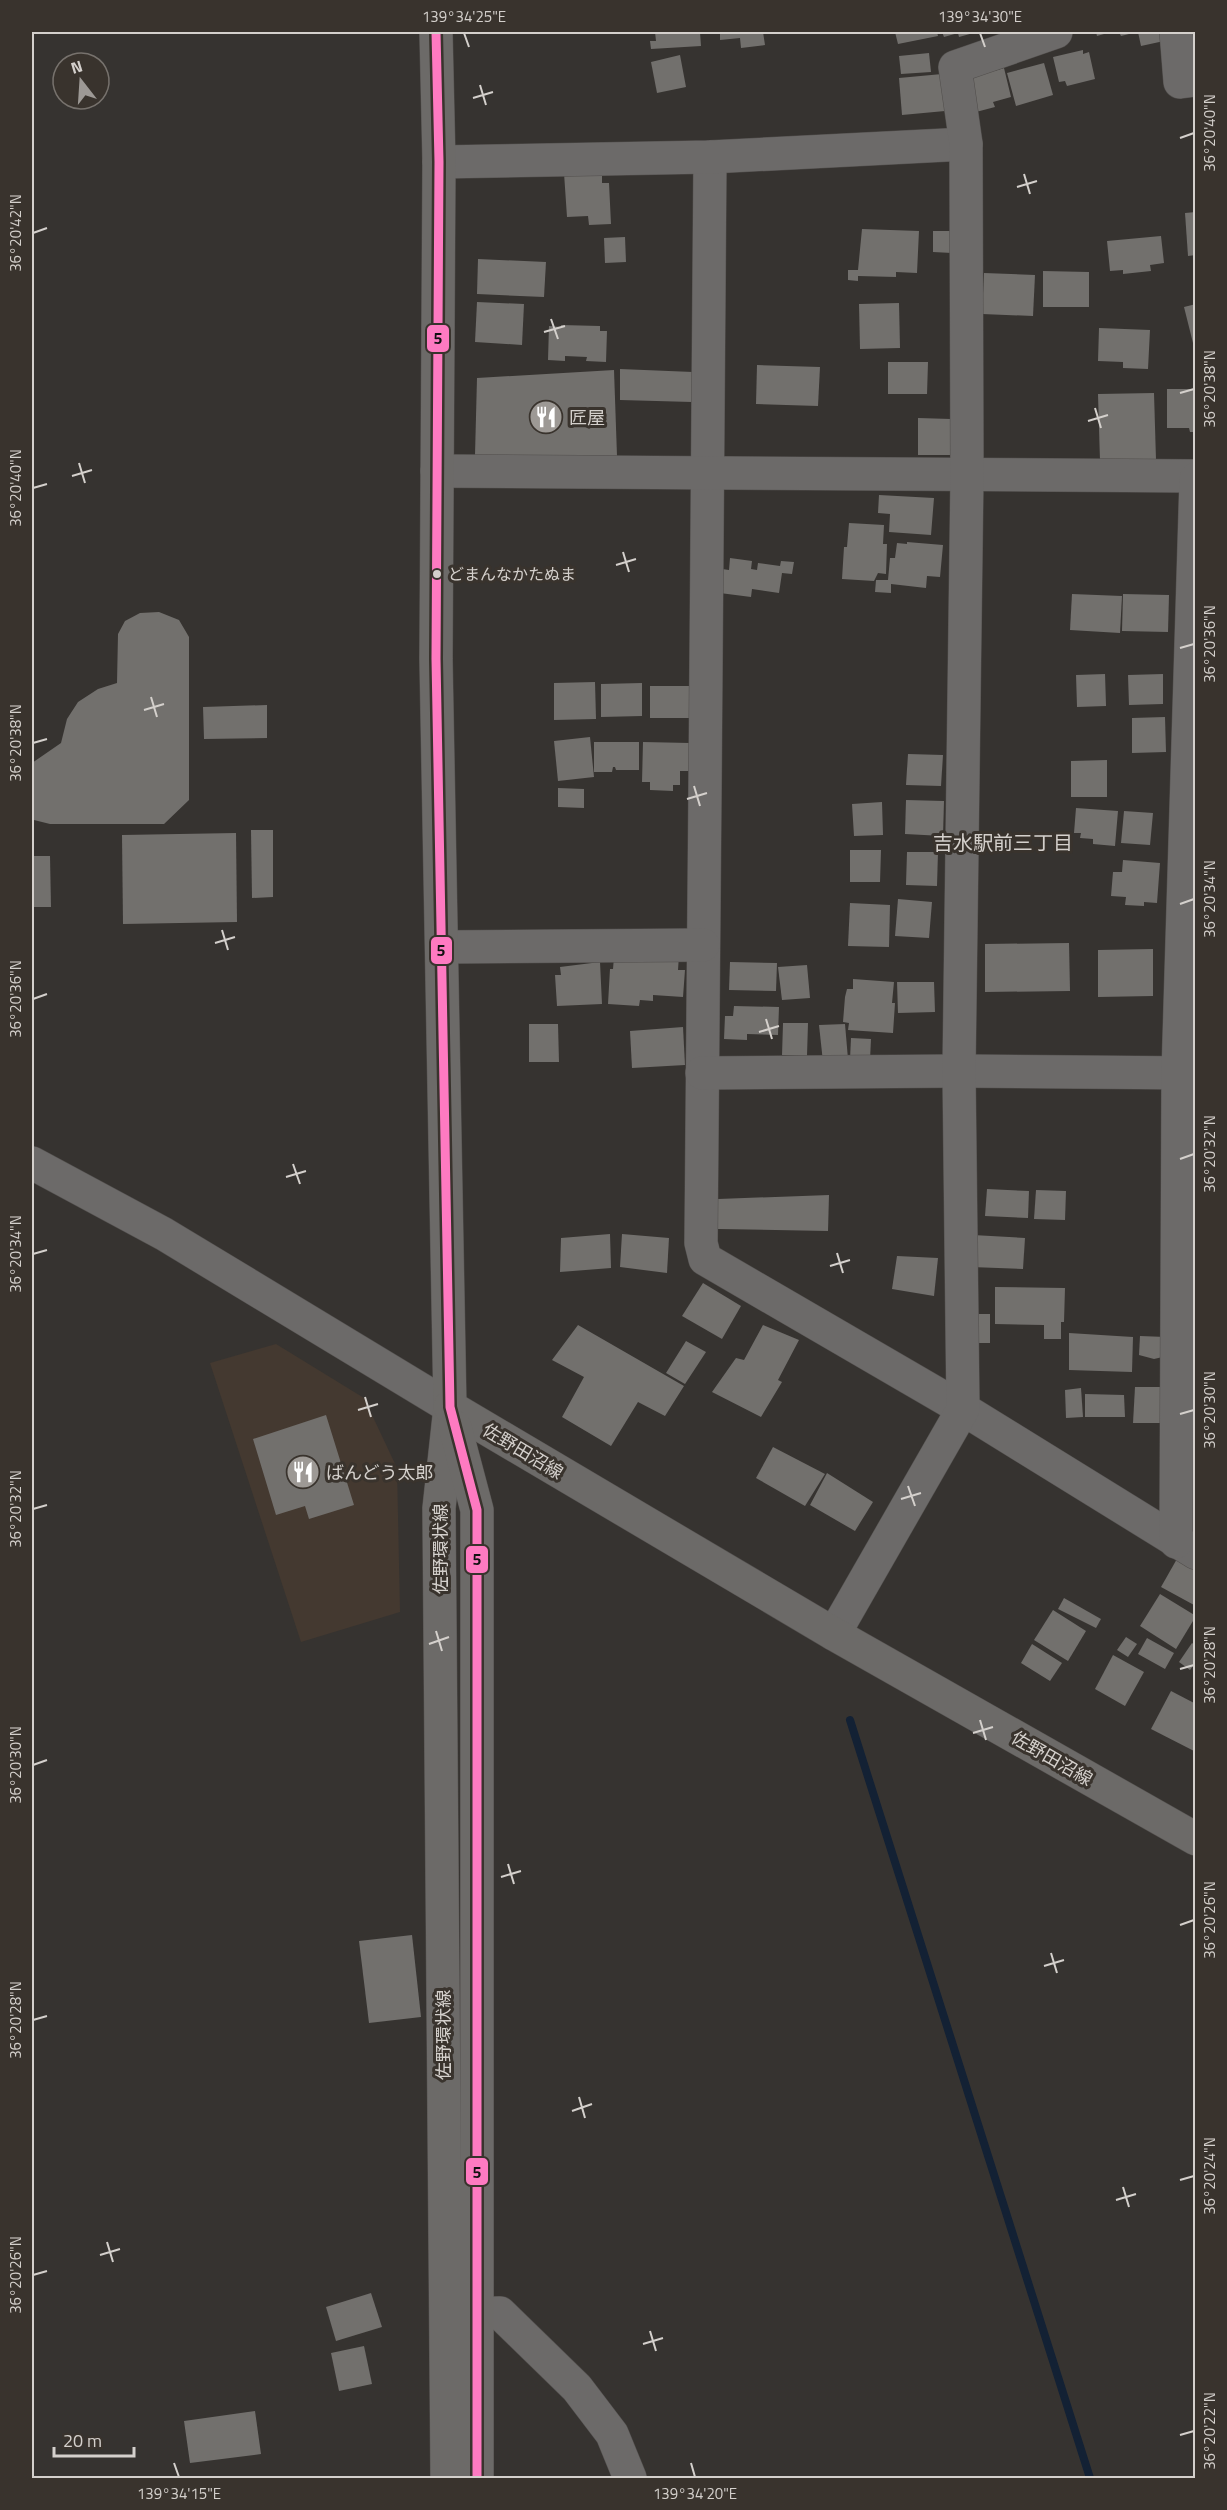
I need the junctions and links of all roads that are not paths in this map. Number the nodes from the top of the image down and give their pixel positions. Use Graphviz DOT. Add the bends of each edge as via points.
graph roads {
  1 [pos="436,32"];
  2 [pos="1056,32"];
  3 [pos="1176,32"];
  4 [pos="1196,80"];
  5 [pos="966,144"];
  6 [pos="710,157"];
  7 [pos="438,162"];
  8 [pos="437,471"];
  9 [pos="709,473"];
  10 [pos="967,475"];
  11 [pos="1196,478"];
  12 [pos="703,945"];
  13 [pos="443,947"];
  14 [pos="959,1071"];
  15 [pos="702,1073"];
  16 [pos="1187,1073"];
  17 [pos="32,1163"];
  18 [pos="450,1407"];
  19 [pos="963,1409"];
  20 [pos="1186,1548"];
  21 [pos="834,1635"];
  22 [pos="1196,1839"];
  23 [pos="461,2313"];
  24 [pos="447,2478"];
  25 [pos="477,2478"];
  26 [pos="630,2478"];
  1 -- 7 [label="main road"];
  2 -- 5 [label="street" via="955,67"];
  3 -- 4 [label="street" via="1180,82"];
  5 -- 6 [label="street"];
  5 -- 10 [label="street"];
  6 -- 7 [label="street"];
  6 -- 9 [label="street"];
  7 -- 8 [label="main road"];
  8 -- 9 [label="street"];
  8 -- 13 [label="main road" via="436,659"];
  9 -- 10 [label="street"];
  9 -- 12 [label="street"];
  10 -- 11 [label="street"];
  10 -- 14 [label="street"];
  11 -- 16 [label="street"];
  12 -- 13 [label="street"];
  12 -- 15 [label="street"];
  13 -- 18 [label="main road"];
  14 -- 15 [label="street"];
  14 -- 16 [label="street"];
  14 -- 19 [label="street"];
  15 -- 19 [label="street" via="701,1243 705,1259"];
  16 -- 20 [label="street"];
  17 -- 18 [label="street" via="164,1234"];
  18 -- 21 [label="main road, 佐野田沼線"];
  18 -- 23 [label="main road, 佐野環状線" via="477,1510"];
  19 -- 20 [label="street"];
  19 -- 21 [label="street"];
  21 -- 22 [label="main road, 佐野田沼線"];
  23 -- 24 [label="main road, 佐野環状線"];
  23 -- 25 [label="main road, 佐野環状線"];
  23 -- 26 [label="street" via="500,2313 577,2388 612,2434"];
}
